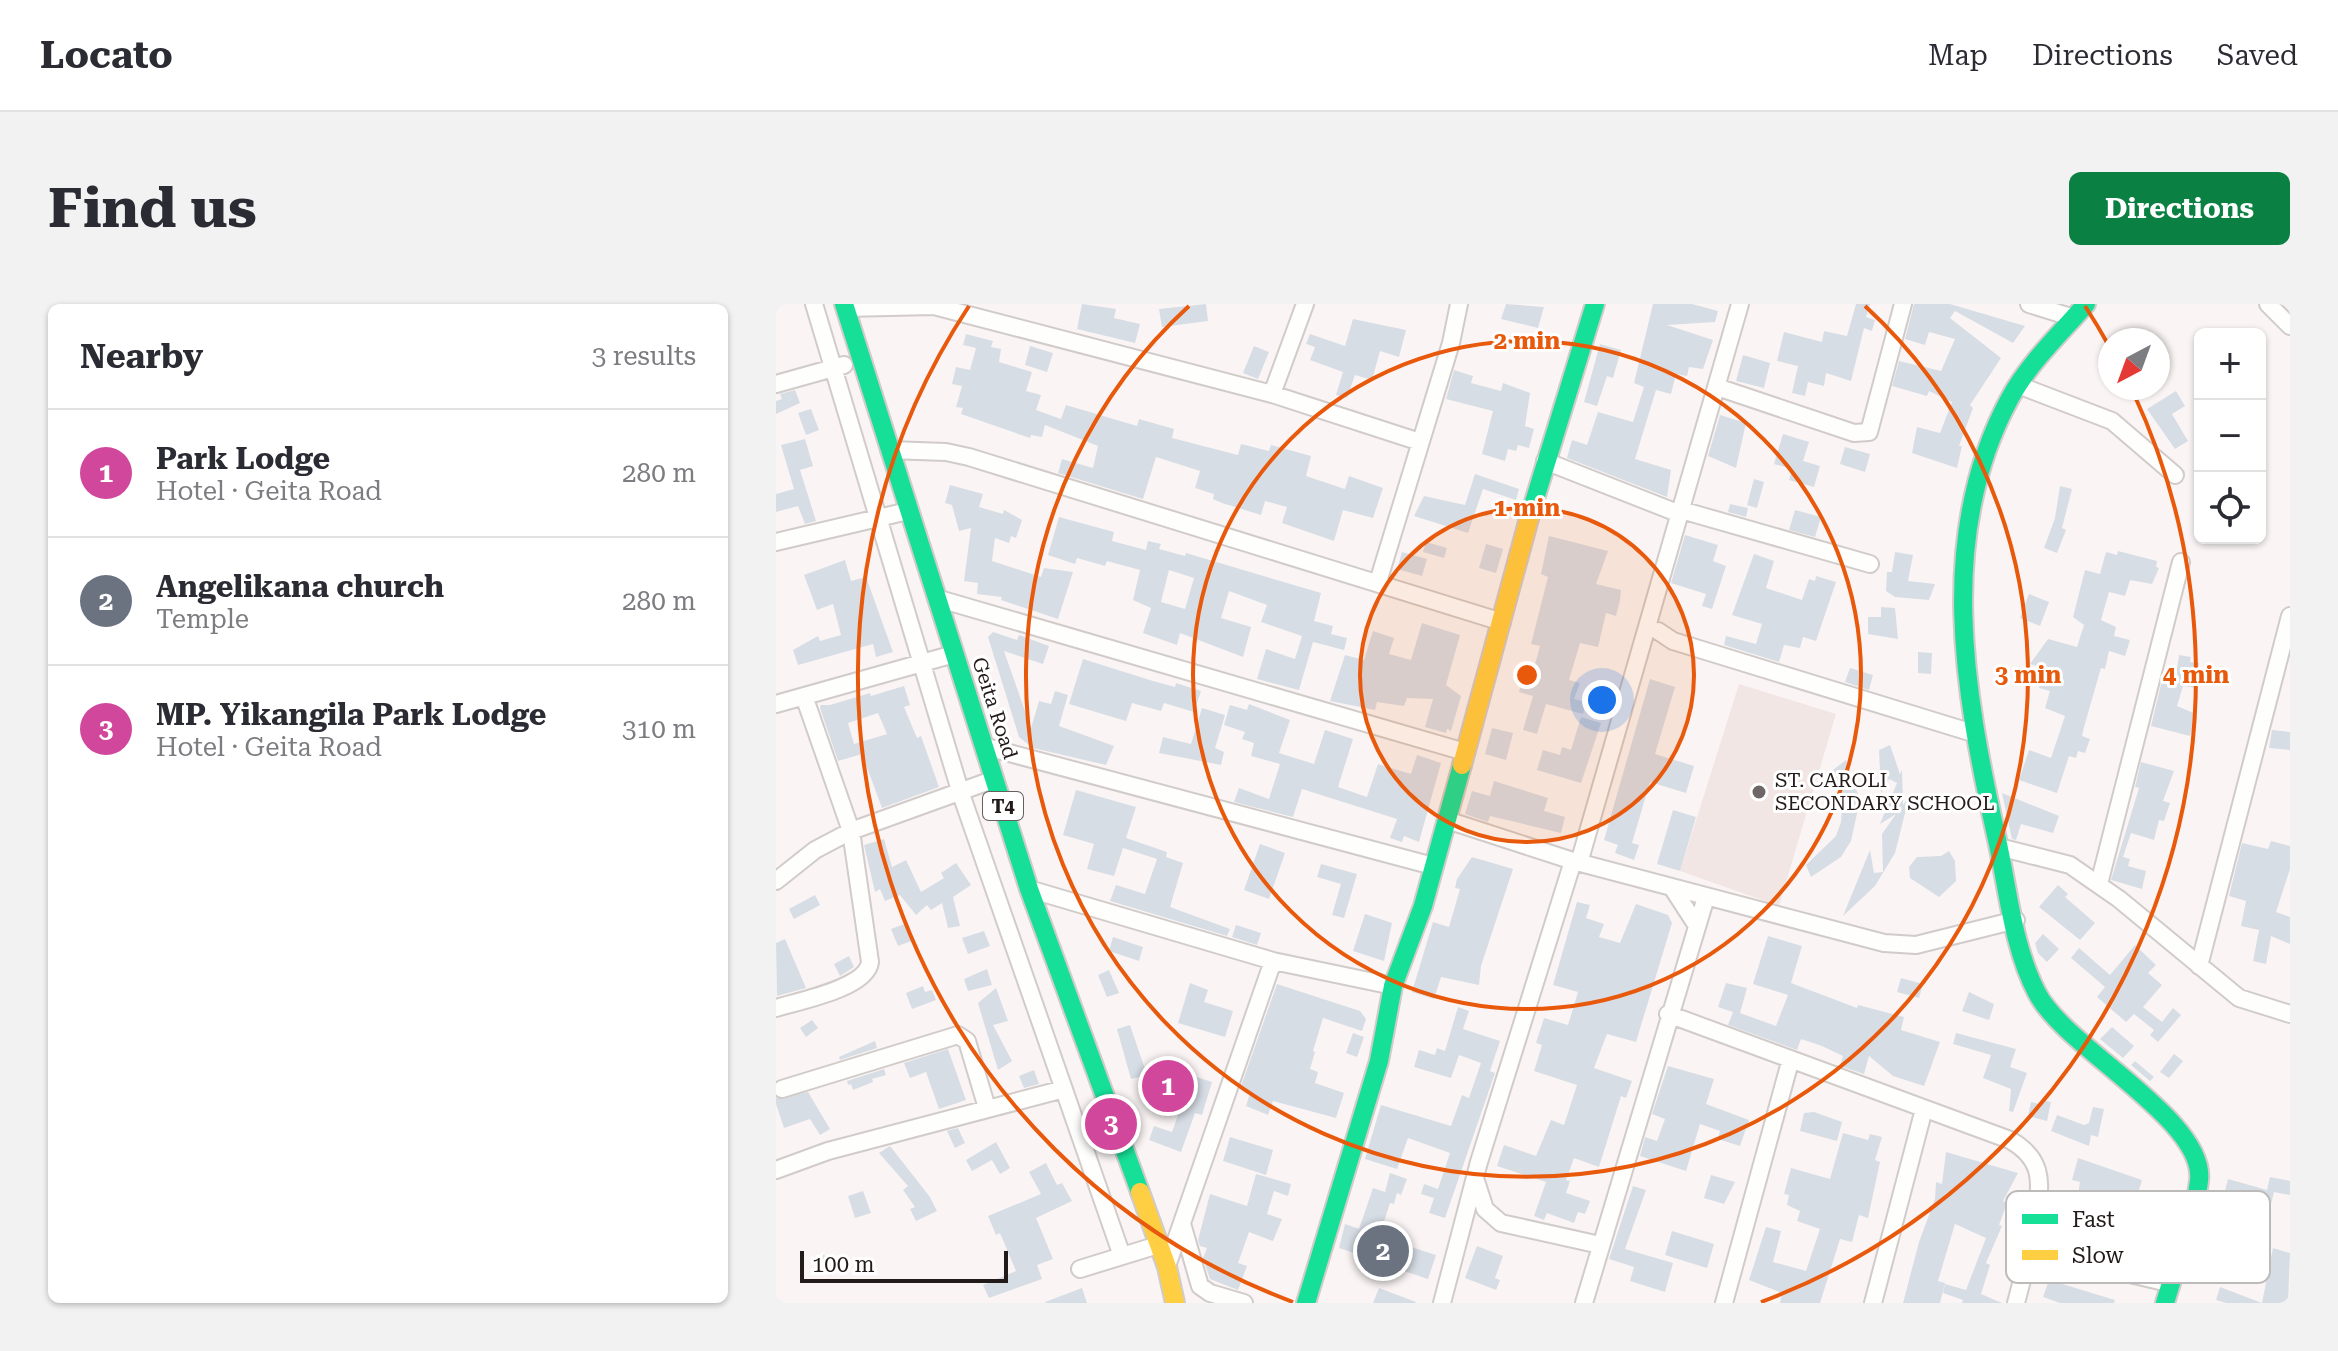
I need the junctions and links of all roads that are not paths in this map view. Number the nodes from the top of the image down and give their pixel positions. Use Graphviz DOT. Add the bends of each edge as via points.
graph roads {
  1 [pos="814,304"];
  2 [pos="1305,304"];
  3 [pos="1459,304"];
  4 [pos="1595,304"];
  5 [pos="1740,304"];
  6 [pos="1903,304"];
  7 [pos="2029,304"];
  8 [pos="2268,304"];
  9 [pos="845,306"];
  10 [pos="2080,311"];
  11 [pos="2290,326"];
  12 [pos="859,361"];
  13 [pos="835,367"];
  14 [pos="776,384"];
  15 [pos="2018,385"];
  16 [pos="1717,387"];
  17 [pos="1272,394"];
  18 [pos="1420,442"];
  19 [pos="889,450"];
  20 [pos="1545,461"];
  21 [pos="2175,475"];
  22 [pos="908,511"];
  23 [pos="1681,512"];
  24 [pos="879,518"];
  25 [pos="776,542"];
  26 [pos="2181,562"];
  27 [pos="1870,564"];
  28 [pos="1378,582"];
  29 [pos="936,598"];
  30 [pos="2290,616"];
  31 [pos="1502,622"];
  32 [pos="1658,631"];
  33 [pos="954,654"];
  34 [pos="922,662"];
  35 [pos="804,696"];
  36 [pos="776,704"];
  37 [pos="1976,734"];
  38 [pos="983,746"];
  39 [pos="1465,752"];
  40 [pos="995,779"];
  41 [pos="961,791"];
  42 [pos="1447,820"];
  43 [pos="851,831"];
  44 [pos="1999,847"];
  45 [pos="1576,862"];
  46 [pos="1433,866"];
  47 [pos="776,881"];
  48 [pos="2099,884"];
  49 [pos="1029,889"];
  50 [pos="1673,889"];
  51 [pos="1706,897"];
  52 [pos="2016,920"];
  53 [pos="1697,926"];
  54 [pos="1273,961"];
  55 [pos="2199,966"];
  56 [pos="1393,986"];
  57 [pos="776,1008"];
  58 [pos="1668,1014"];
  59 [pos="2290,1014"];
  60 [pos="1790,1062"];
  61 [pos="782,1089"];
  62 [pos="1064,1089"];
  63 [pos="987,1108"];
  64 [pos="1924,1109"];
  65 [pos="776,1170"];
  66 [pos="1475,1177"];
  67 [pos="2038,1191"];
  68 [pos="2196,1191"];
  69 [pos="1183,1226"];
  70 [pos="1158,1245"];
  71 [pos="1600,1245"];
  72 [pos="1122,1256"];
  73 [pos="1167,1267"];
  74 [pos="1080,1269"];
  75 [pos="2021,1283"];
  76 [pos="2167,1283"];
  77 [pos="2171,1284"];
  78 [pos="1175,1303"];
  79 [pos="1244,1303"];
  80 [pos="1306,1303"];
  81 [pos="1442,1303"];
  82 [pos="1584,1303"];
  83 [pos="1724,1303"];
  84 [pos="1873,1303"];
  85 [pos="2016,1303"];
  86 [pos="2165,1303"];
  1 -- 13 [label="street"];
  2 -- 17 [label="street"];
  3 -- 18 [label="street"];
  4 -- 20 [label="main road"];
  5 -- 16 [label="street"];
  6 -- 16 [label="street" via="1869,432 1854,433"];
  7 -- 10 [label="street"];
  8 -- 11 [label="street"];
  9 -- 12 [label="main road, Geita Road / T4"];
  9 -- 17 [label="street" via="925,304"];
  10 -- 15 [label="main road"];
  12 -- 13 [label="street"];
  12 -- 19 [label="main road, Geita Road / T4"];
  13 -- 14 [label="street"];
  13 -- 24 [label="street"];
  15 -- 21 [label="street" via="2112,421"];
  15 -- 37 [label="main road" via="1993,430 1974,490 1967,537 1965,659"];
  16 -- 23 [label="street"];
  17 -- 18 [label="street"];
  18 -- 28 [label="street"];
  19 -- 22 [label="main road, Geita Road / T4"];
  19 -- 28 [label="street" via="969,457"];
  20 -- 23 [label="street"];
  20 -- 31 [label="main road"];
  22 -- 24 [label="street"];
  22 -- 29 [label="main road, Geita Road / T4"];
  23 -- 27 [label="street"];
  23 -- 45 [label="street"];
  24 -- 25 [label="street"];
  24 -- 34 [label="street"];
  26 -- 48 [label="street"];
  28 -- 31 [label="street"];
  29 -- 33 [label="main road, Geita Road / T4"];
  29 -- 39 [label="street"];
  30 -- 55 [label="street"];
  31 -- 39 [label="main road"];
  32 -- 37 [label="street" via="1685,645"];
  33 -- 34 [label="street"];
  33 -- 38 [label="main road, Geita Road / T4"];
  34 -- 35 [label="street"];
  34 -- 41 [label="street"];
  35 -- 36 [label="street"];
  35 -- 43 [label="street"];
  37 -- 44 [label="main road"];
  38 -- 40 [label="main road, Geita Road / T4"];
  38 -- 46 [label="street"];
  39 -- 42 [label="main road"];
  40 -- 41 [label="street"];
  40 -- 49 [label="main road, Geita Road / T4"];
  41 -- 43 [label="street"];
  41 -- 62 [label="street"];
  42 -- 45 [label="street"];
  42 -- 46 [label="main road"];
  43 -- 47 [label="street" via="815,850"];
  43 -- 57 [label="street" via="870,968 855,982"];
  44 -- 48 [label="street" via="2070,865"];
  44 -- 52 [label="main road"];
  45 -- 50 [label="street"];
  45 -- 66 [label="street"];
  46 -- 56 [label="main road"];
  48 -- 55 [label="street"];
  49 -- 54 [label="street"];
  49 -- 70 [label="main road, Geita Road / T4"];
  50 -- 51 [label="street"];
  50 -- 53 [label="street"];
  51 -- 52 [label="street" via="1898,945"];
  51 -- 53 [label="street"];
  52 -- 68 [label="main road" via="2032,982 2048,1011 2179,1129 2200,1164"];
  53 -- 58 [label="street"];
  54 -- 56 [label="street"];
  54 -- 69 [label="street"];
  55 -- 59 [label="street" via="2239,998"];
  56 -- 80 [label="main road" via="1379,1061"];
  58 -- 60 [label="street"];
  58 -- 71 [label="street"];
  60 -- 64 [label="street"];
  60 -- 83 [label="street"];
  61 -- 63 [label="street" via="958,1035 967,1041"];
  62 -- 63 [label="street"];
  62 -- 72 [label="street"];
  63 -- 65 [label="street"];
  64 -- 67 [label="street" via="2010,1140 2038,1166"];
  64 -- 84 [label="street"];
  66 -- 71 [label="street" via="1485,1209 1501,1223"];
  66 -- 81 [label="street"];
  69 -- 73 [label="street"];
  69 -- 79 [label="street" via="1200,1286"];
  70 -- 72 [label="street"];
  70 -- 73 [label="main road, Geita Road / T4"];
  71 -- 82 [label="street"];
  72 -- 74 [label="street"];
  73 -- 78 [label="main road, Geita Road / T4"];
  75 -- 85 [label="street"];
  76 -- 77 [label="street"];
  77 -- 86 [label="main road"];
}
